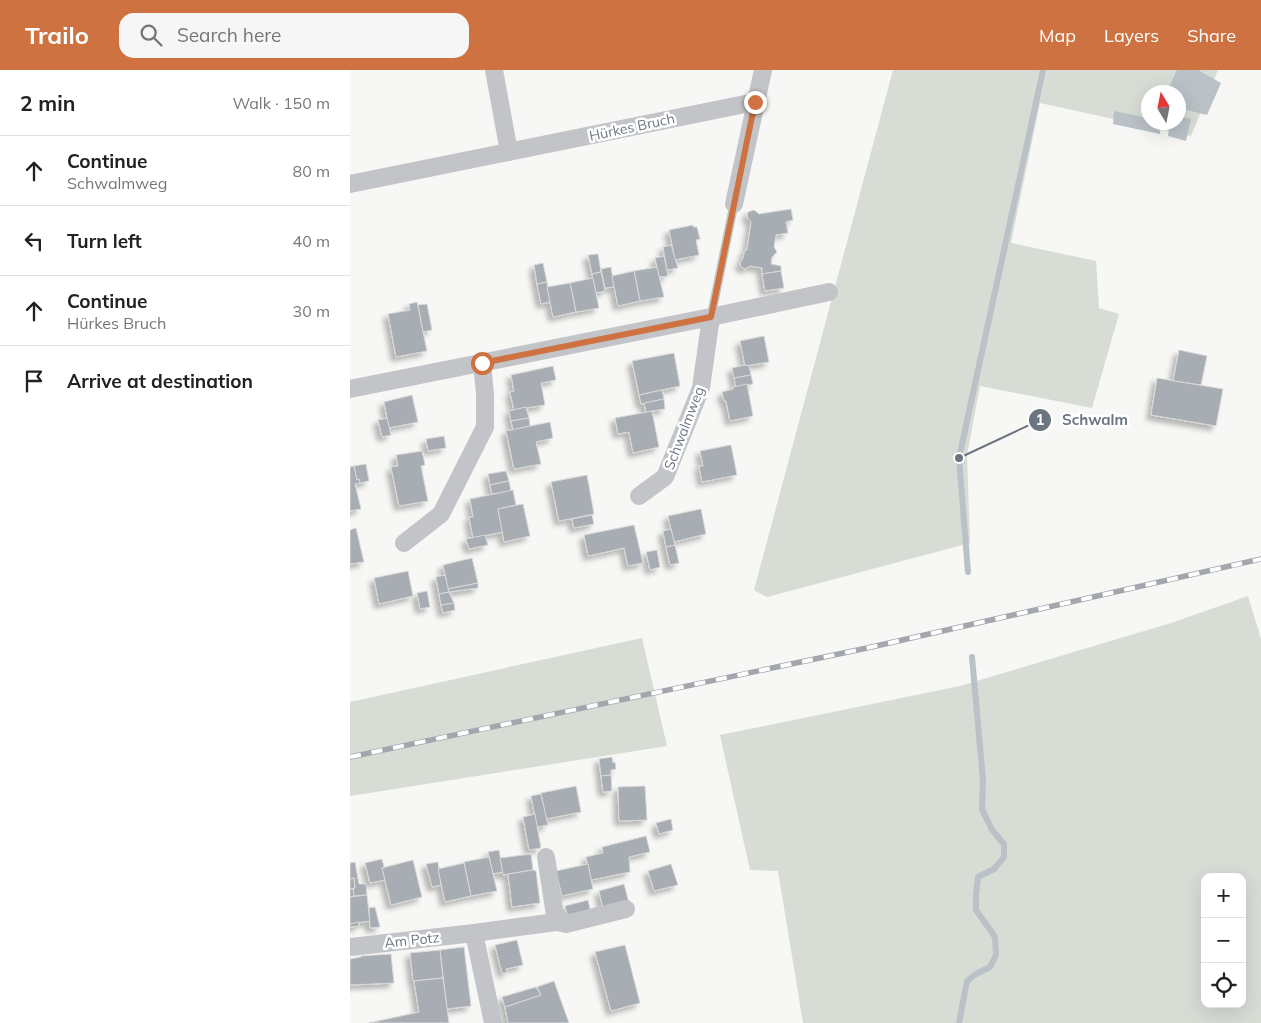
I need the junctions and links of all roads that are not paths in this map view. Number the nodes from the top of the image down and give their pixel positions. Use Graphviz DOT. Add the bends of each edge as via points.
graph roads {
  1 [pos="494,70"];
  2 [pos="763,70"];
  3 [pos="755,102"];
  4 [pos="509,152"];
  5 [pos="350,184"];
  6 [pos="734,204"];
  7 [pos="829,292"];
  8 [pos="711,317"];
  9 [pos="482,363"];
  10 [pos="350,389"];
  11 [pos="639,496"];
  12 [pos="404,543"];
  13 [pos="546,857"];
  14 [pos="626,909"];
  15 [pos="556,922"];
  16 [pos="474,933"];
  17 [pos="350,947"];
  18 [pos="492,1023"];
  1 -- 4 [label="street"];
  2 -- 3 [label="street"];
  3 -- 4 [label="street, Hürkes Bruch"];
  3 -- 6 [label="street"];
  4 -- 5 [label="street, Hürkes Bruch"];
  6 -- 8 [label="lane"];
  7 -- 8 [label="street"];
  8 -- 9 [label="street"];
  8 -- 11 [label="street, Schwalmweg" via="701,388 665,477"];
  9 -- 10 [label="street"];
  9 -- 12 [label="street" via="485,427 441,514"];
  13 -- 15 [label="street"];
  14 -- 15 [label="street, Am Potz" via="566,924"];
  15 -- 16 [label="street, Am Potz"];
  16 -- 17 [label="street, Am Potz"];
  16 -- 18 [label="street"];
}
